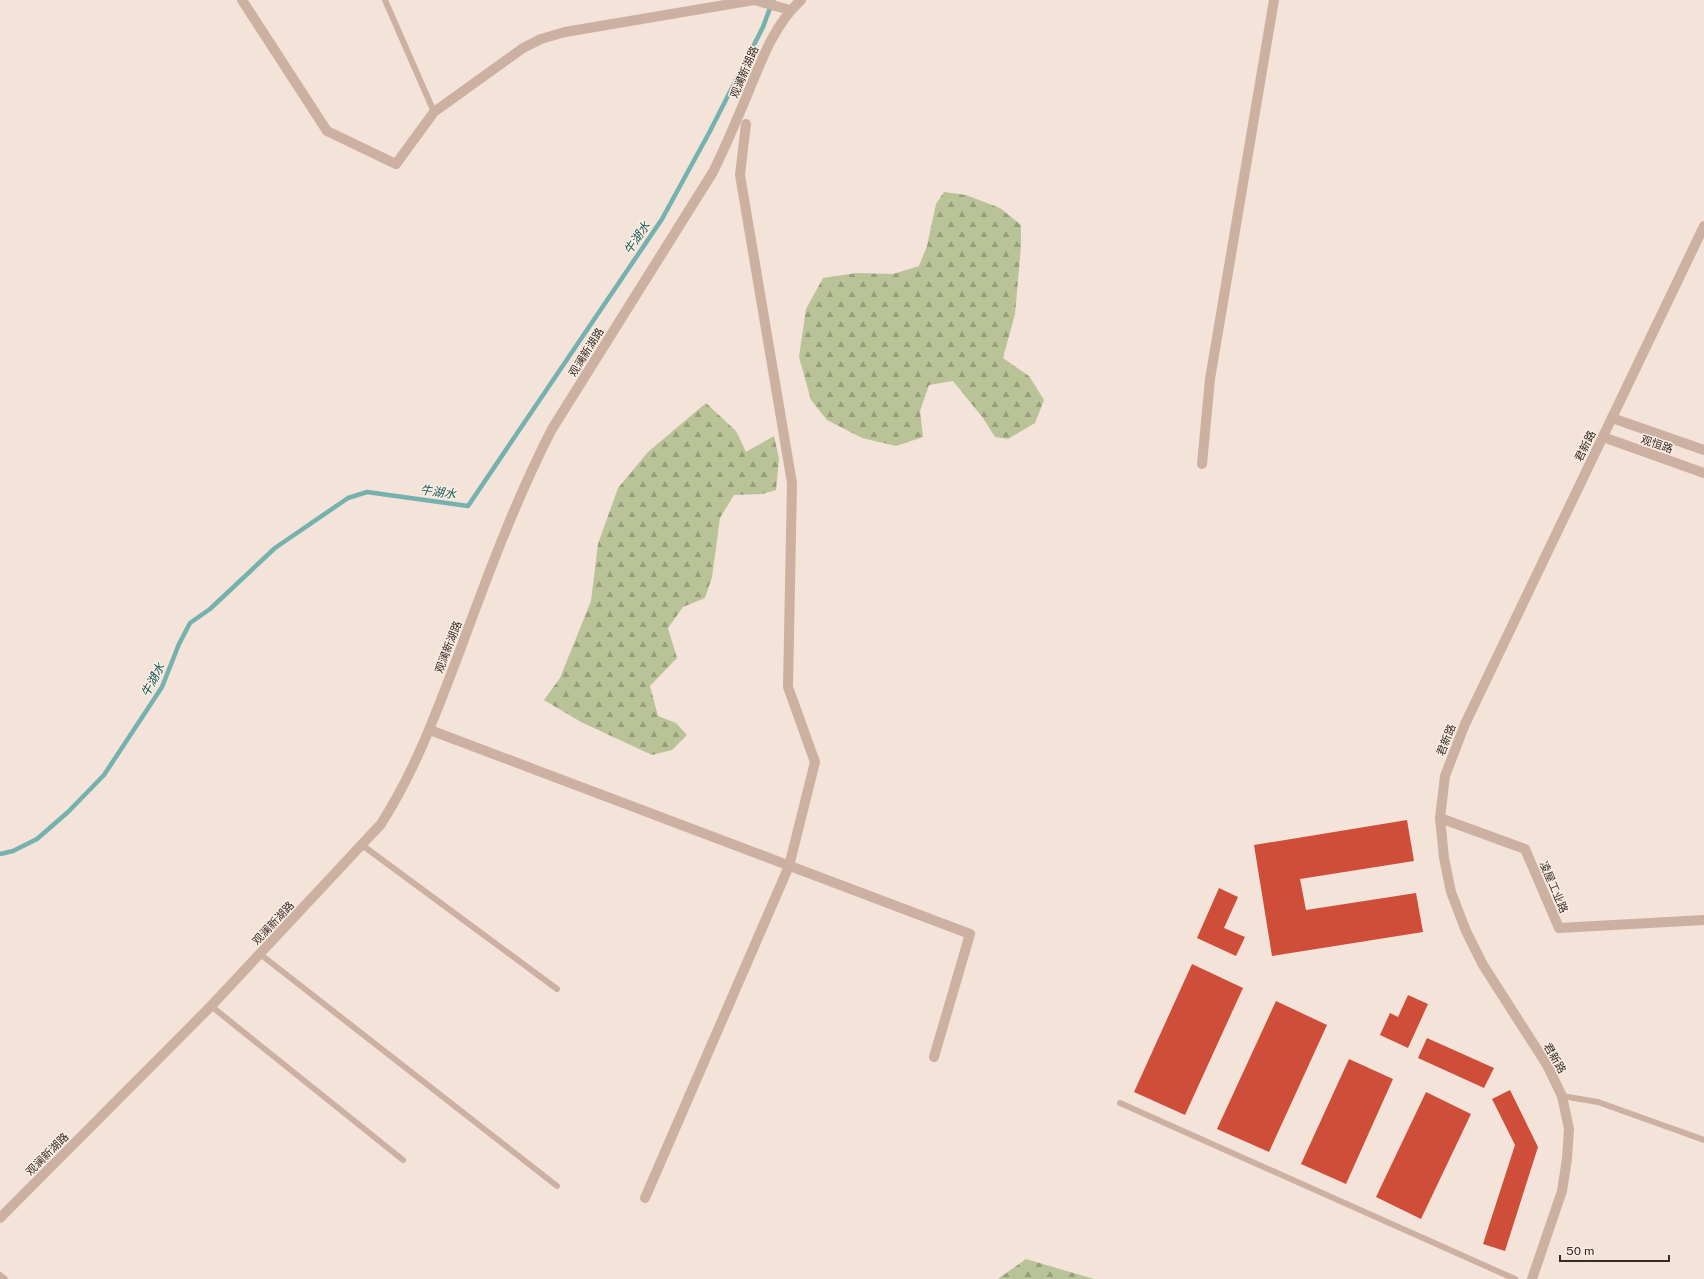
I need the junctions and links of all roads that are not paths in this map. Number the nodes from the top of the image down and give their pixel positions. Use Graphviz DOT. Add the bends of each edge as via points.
graph roads {
  1 [pos="242,0"];
  2 [pos="385,0"];
  3 [pos="754,0"];
  4 [pos="801,0"];
  5 [pos="1274,0"];
  6 [pos="785,9"];
  7 [pos="434,112"];
  8 [pos="746,124"];
  9 [pos="1704,226"];
  10 [pos="1612,418"];
  11 [pos="1603,437"];
  12 [pos="1704,450"];
  13 [pos="1202,464"];
  14 [pos="1704,473"];
  15 [pos="430,730"];
  16 [pos="1440,818"];
  17 [pos="362,845"];
  18 [pos="789,866"];
  19 [pos="1704,920"];
  20 [pos="260,954"];
  21 [pos="557,989"];
  22 [pos="210,1006"];
  23 [pos="934,1057"];
  24 [pos="1562,1096"];
  25 [pos="1120,1103"];
  26 [pos="1704,1140"];
  27 [pos="403,1160"];
  28 [pos="557,1186"];
  29 [pos="645,1198"];
  30 [pos="0,1218"];
  31 [pos="0,1275"];
  32 [pos="5,1279"];
  33 [pos="1516,1279"];
  34 [pos="1532,1279"];
  1 -- 7 [label="street" via="327,131 396,164"];
  2 -- 7 [label="lane"];
  3 -- 6 [label="street"];
  3 -- 7 [label="street" via="541,38"];
  4 -- 6 [label="street, 观澜新湖路"];
  5 -- 13 [label="street" via="1210,379"];
  6 -- 15 [label="street, 观澜新湖路" via="713,172 552,429 531,470 511,514"];
  8 -- 18 [label="street" via="740,175 792,483 788,687 815,762"];
  9 -- 10 [label="street, 君新路"];
  10 -- 11 [label="street, 君新路"];
  10 -- 12 [label="street, 观恒路"];
  11 -- 14 [label="street, 观恒路"];
  11 -- 16 [label="street, 君新路" via="1465,724 1445,776"];
  15 -- 17 [label="street, 观澜新湖路" via="398,797 381,824"];
  15 -- 18 [label="street"];
  16 -- 19 [label="street, 凌屋工业路" via="1525,849 1559,928"];
  16 -- 24 [label="street, 君新路" via="1451,892 1466,931 1483,965 1547,1065"];
  17 -- 20 [label="street, 观澜新湖路"];
  17 -- 21 [label="lane"];
  18 -- 23 [label="street" via="970,934"];
  18 -- 29 [label="street"];
  20 -- 22 [label="street, 观澜新湖路"];
  20 -- 28 [label="lane"];
  22 -- 27 [label="lane"];
  22 -- 30 [label="street, 观澜新湖路"];
  24 -- 26 [label="lane" via="1598,1102"];
  24 -- 34 [label="street, 君新路" via="1569,1129 1562,1191"];
  25 -- 33 [label="lane"];
  31 -- 32 [label="lane"];
}
